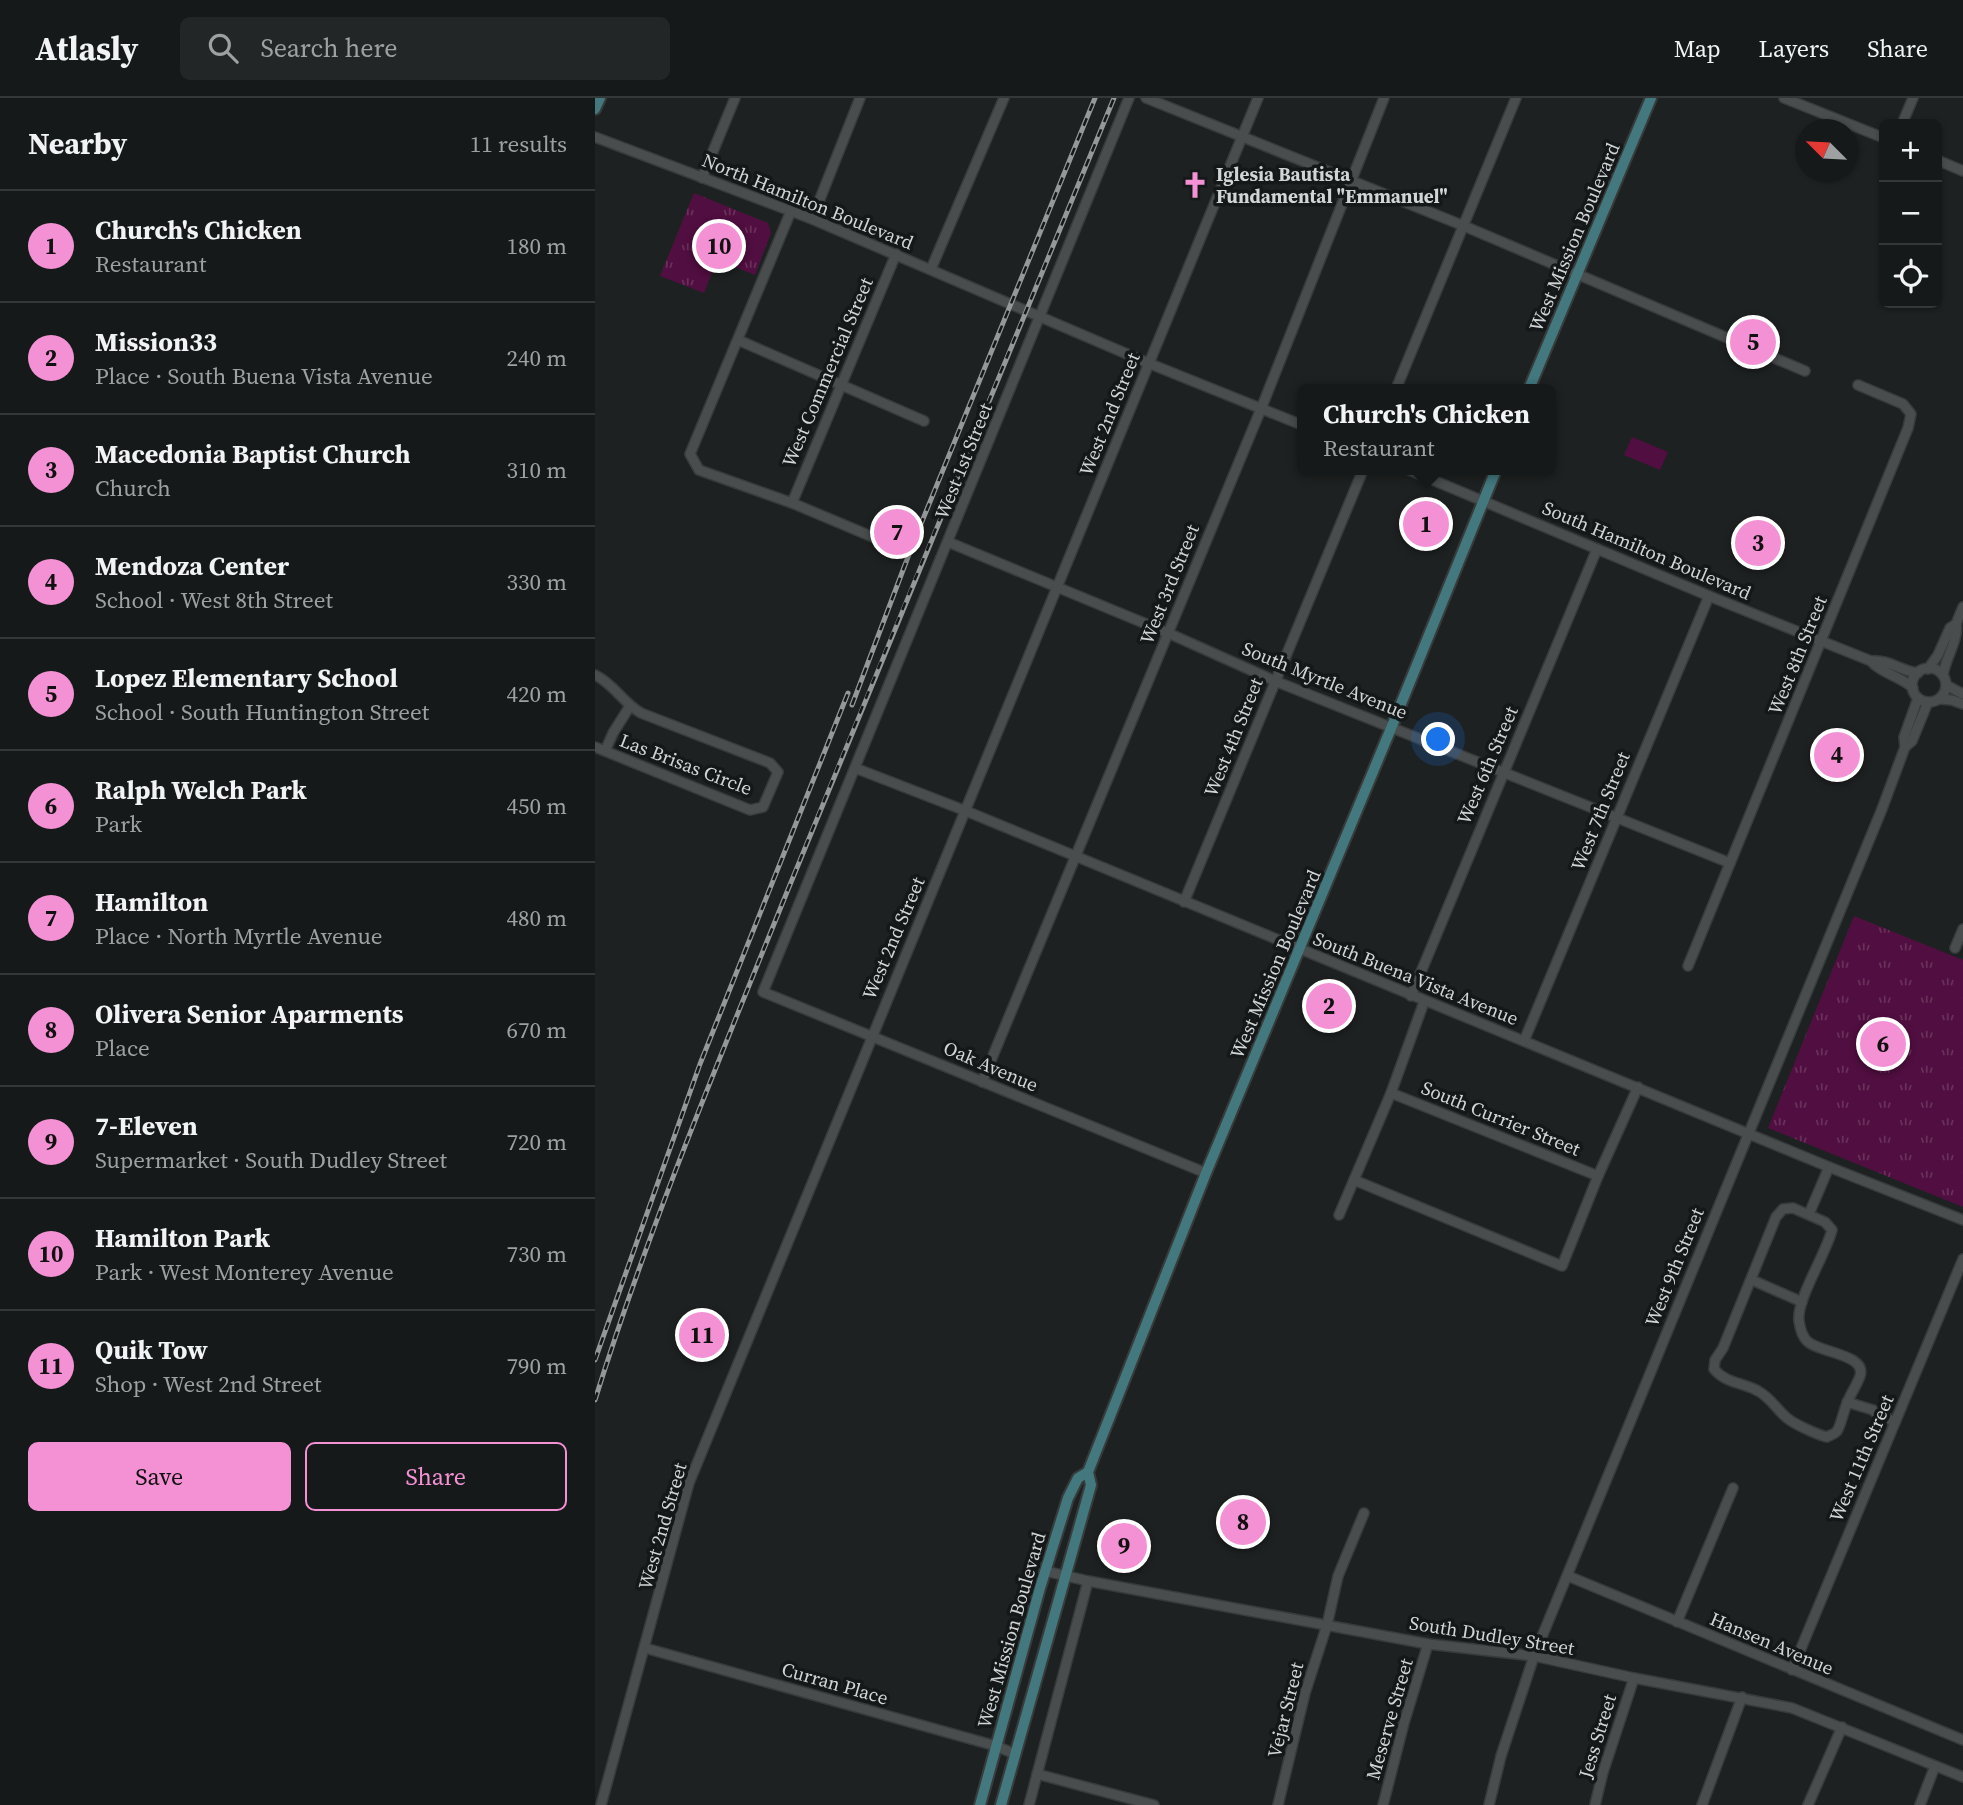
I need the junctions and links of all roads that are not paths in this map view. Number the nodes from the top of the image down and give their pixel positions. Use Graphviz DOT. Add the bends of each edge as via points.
graph roads {
  1 [pos="600,98"];
  2 [pos="736,98"];
  3 [pos="860,98"];
  4 [pos="1004,98"];
  5 [pos="1129,98"];
  6 [pos="1146,98"];
  7 [pos="1258,98"];
  8 [pos="1384,98"];
  9 [pos="1516,98"];
  10 [pos="1651,98"];
  11 [pos="1784,98"];
  12 [pos="1913,98"];
  13 [pos="595,109"];
  14 [pos="1904,119"];
  15 [pos="1879,136"];
  16 [pos="595,137"];
  17 [pos="1242,137"];
  18 [pos="1942,162"];
  19 [pos="1963,171"];
  20 [pos="702,178"];
  21 [pos="1350,181"];
  22 [pos="791,211"];
  23 [pos="813,219"];
  24 [pos="1464,226"];
  25 [pos="896,254"];
  26 [pos="931,269"];
  27 [pos="1576,275"];
  28 [pos="1041,315"];
  29 [pos="738,340"];
  30 [pos="1148,363"];
  31 [pos="1805,371"];
  32 [pos="841,383"];
  33 [pos="1398,384"];
  34 [pos="1531,384"];
  35 [pos="1858,384"];
  36 [pos="1261,409"];
  37 [pos="924,421"];
  38 [pos="1297,423"];
  39 [pos="1361,475"];
  40 [pos="1421,475"];
  41 [pos="1494,475"];
  42 [pos="1483,501"];
  43 [pos="792,503"];
  44 [pos="948,542"];
  45 [pos="887,544"];
  46 [pos="1597,549"];
  47 [pos="1057,587"];
  48 [pos="1709,596"];
  49 [pos="1963,607"];
  50 [pos="1956,624"];
  51 [pos="1168,633"];
  52 [pos="1822,640"];
  53 [pos="1871,661"];
  54 [pos="1928,668"];
  55 [pos="1918,673"];
  56 [pos="595,675"];
  57 [pos="1943,675"];
  58 [pos="1276,681"];
  59 [pos="1946,685"];
  60 [pos="1913,688"];
  61 [pos="1963,694"];
  62 [pos="1918,698"];
  63 [pos="1939,699"];
  64 [pos="1928,702"];
  65 [pos="1963,704"];
  66 [pos="630,706"];
  67 [pos="1392,726"];
  68 [pos="595,747"];
  69 [pos="1905,747"];
  70 [pos="605,751"];
  71 [pos="855,768"];
  72 [pos="1503,772"];
  73 [pos="966,811"];
  74 [pos="1616,817"];
  75 [pos="1075,858"];
  76 [pos="1730,863"];
  77 [pos="1184,902"];
  78 [pos="1963,929"];
  79 [pos="1955,948"];
  80 [pos="1300,949"];
  81 [pos="1688,967"];
  82 [pos="763,992"];
  83 [pos="1412,996"];
  84 [pos="1425,1002"];
  85 [pos="871,1035"];
  86 [pos="1524,1041"];
  87 [pos="982,1082"];
  88 [pos="1638,1087"];
  89 [pos="1391,1093"];
  90 [pos="1748,1132"];
  91 [pos="1829,1167"];
  92 [pos="1206,1173"];
  93 [pos="1598,1176"];
  94 [pos="1355,1180"];
  95 [pos="1809,1214"];
  96 [pos="1339,1215"];
  97 [pos="1963,1220"];
  98 [pos="1963,1259"];
  99 [pos="1752,1280"];
  100 [pos="1802,1302"];
  101 [pos="1847,1402"];
  102 [pos="1895,1422"];
  103 [pos="1088,1472"];
  104 [pos="1733,1488"];
  105 [pos="1364,1513"];
  106 [pos="1045,1571"];
  107 [pos="1065,1576"];
  108 [pos="1568,1576"];
  109 [pos="1088,1581"];
  110 [pos="1677,1622"];
  111 [pos="1327,1625"];
  112 [pos="1428,1644"];
  113 [pos="645,1648"];
  114 [pos="1534,1656"];
  115 [pos="1792,1670"];
  116 [pos="1634,1678"];
  117 [pos="1742,1697"];
  118 [pos="1842,1727"];
  119 [pos="1963,1740"];
  120 [pos="996,1746"];
  121 [pos="1015,1754"];
  122 [pos="1935,1766"];
  123 [pos="1037,1774"];
  124 [pos="1963,1777"];
  125 [pos="601,1805"];
  126 [pos="979,1805"];
  127 [pos="1001,1805"];
  128 [pos="1029,1805"];
  129 [pos="1154,1805"];
  130 [pos="1278,1805"];
  131 [pos="1383,1805"];
  132 [pos="1489,1805"];
  133 [pos="1595,1805"];
  134 [pos="1702,1805"];
  135 [pos="1808,1805"];
  136 [pos="1920,1805"];
  1 -- 13 [label="main road"];
  2 -- 20 [label="street"];
  3 -- 23 [label="street"];
  4 -- 26 [label="street"];
  5 -- 28 [label="street, West 1st Street"];
  6 -- 17 [label="street"];
  7 -- 17 [label="street, West 2nd Street"];
  8 -- 21 [label="street, West 3rd Street"];
  9 -- 24 [label="street"];
  10 -- 27 [label="main road, West Mission Boulevard"];
  11 -- 15 [label="street"];
  12 -- 14 [label="street"];
  16 -- 20 [label="street, North Hamilton Boulevard"];
  17 -- 21 [label="street"];
  17 -- 30 [label="street, West 2nd Street"];
  18 -- 19 [label="street"];
  20 -- 22 [label="street, North Hamilton Boulevard"];
  21 -- 24 [label="street"];
  21 -- 36 [label="street, West 3rd Street"];
  22 -- 23 [label="street, North Hamilton Boulevard"];
  22 -- 29 [label="street"];
  23 -- 25 [label="street, North Hamilton Boulevard"];
  24 -- 27 [label="street"];
  24 -- 33 [label="street"];
  25 -- 26 [label="street, North Hamilton Boulevard"];
  25 -- 32 [label="street, West Commercial Street"];
  26 -- 28 [label="street, North Hamilton Boulevard"];
  27 -- 31 [label="street"];
  27 -- 34 [label="main road, West Mission Boulevard"];
  28 -- 30 [label="street"];
  28 -- 44 [label="street, West 1st Street"];
  29 -- 32 [label="street"];
  29 -- 43 [label="street" via="690,454 699,470"];
  30 -- 36 [label="street"];
  30 -- 47 [label="street, West 2nd Street"];
  32 -- 37 [label="street"];
  32 -- 43 [label="street, West Commercial Street"];
  35 -- 52 [label="street, West 8th Street" via="1903,404 1911,414"];
  36 -- 38 [label="street"];
  36 -- 51 [label="street, West 3rd Street"];
  39 -- 58 [label="street, West 4th Street"];
  40 -- 42 [label="street, South Hamilton Boulevard"];
  41 -- 42 [label="main road, West Mission Boulevard"];
  42 -- 46 [label="street, South Hamilton Boulevard"];
  42 -- 67 [label="main road, West Mission Boulevard"];
  43 -- 45 [label="street"];
  44 -- 47 [label="street, South Myrtle Avenue"];
  44 -- 71 [label="street, West 1st Street"];
  46 -- 48 [label="street, South Hamilton Boulevard"];
  46 -- 72 [label="street, West 6th Street"];
  47 -- 51 [label="street, South Myrtle Avenue"];
  47 -- 73 [label="street, West 2nd Street"];
  48 -- 52 [label="street, South Hamilton Boulevard"];
  48 -- 74 [label="street, West 7th Street"];
  49 -- 50 [label="street"];
  50 -- 54 [label="street"];
  50 -- 57 [label="street"];
  51 -- 58 [label="street, South Myrtle Avenue"];
  51 -- 75 [label="street, West 3rd Street"];
  52 -- 53 [label="street, South Hamilton Boulevard"];
  52 -- 76 [label="street, West 8th Street"];
  53 -- 55 [label="street, South Hamilton Boulevard" via="1882,660"];
  53 -- 60 [label="street, South Hamilton Boulevard"];
  54 -- 55 [label="street"];
  54 -- 57 [label="street"];
  55 -- 60 [label="street"];
  56 -- 66 [label="street, Las Brisas Circle" via="607,680"];
  57 -- 59 [label="street"];
  58 -- 67 [label="street, South Myrtle Avenue"];
  58 -- 77 [label="street, West 4th Street"];
  59 -- 61 [label="street"];
  59 -- 63 [label="street"];
  60 -- 62 [label="street"];
  62 -- 64 [label="street"];
  62 -- 69 [label="street, West 9th Street" via="1904,737"];
  63 -- 64 [label="street"];
  63 -- 65 [label="street"];
  64 -- 69 [label="street, West 9th Street" via="1912,741"];
  66 -- 70 [label="street, Las Brisas Circle"];
  66 -- 70 [label="street, Las Brisas Circle" via="769,764 778,772 763,807 750,810"];
  67 -- 72 [label="street, South Myrtle Avenue"];
  67 -- 80 [label="main road, West Mission Boulevard"];
  68 -- 70 [label="street, Las Brisas Circle"];
  69 -- 90 [label="street, West 9th Street"];
  71 -- 73 [label="street, South Buena Vista Avenue"];
  71 -- 82 [label="street, West 1st Street"];
  72 -- 74 [label="street, South Myrtle Avenue"];
  72 -- 83 [label="street, West 6th Street"];
  73 -- 75 [label="street, South Buena Vista Avenue"];
  73 -- 85 [label="street, West 2nd Street"];
  74 -- 76 [label="street, South Myrtle Avenue"];
  74 -- 86 [label="street, West 7th Street"];
  75 -- 77 [label="street, South Buena Vista Avenue"];
  75 -- 87 [label="street, West 3rd Street"];
  76 -- 81 [label="street, West 8th Street"];
  77 -- 80 [label="street, South Buena Vista Avenue"];
  78 -- 79 [label="street"];
  80 -- 83 [label="street, South Buena Vista Avenue"];
  80 -- 92 [label="main road, West Mission Boulevard"];
  82 -- 85 [label="street, Oak Avenue"];
  83 -- 84 [label="street, South Buena Vista Avenue"];
  84 -- 86 [label="street, South Buena Vista Avenue"];
  84 -- 89 [label="street"];
  85 -- 87 [label="street, Oak Avenue"];
  85 -- 113 [label="street, West 2nd Street" via="689,1483"];
  86 -- 88 [label="street, South Buena Vista Avenue"];
  87 -- 92 [label="street, Oak Avenue"];
  88 -- 90 [label="street, South Buena Vista Avenue"];
  88 -- 93 [label="street"];
  89 -- 93 [label="street, South Currier Street"];
  89 -- 94 [label="street"];
  90 -- 91 [label="street, South Buena Vista Avenue"];
  90 -- 108 [label="street, West 9th Street"];
  91 -- 95 [label="street"];
  91 -- 97 [label="street, South Buena Vista Avenue"];
  92 -- 103 [label="main road, West Mission Boulevard"];
  93 -- 94 [label="street" via="1562,1266"];
  94 -- 96 [label="street"];
  95 -- 99 [label="street" via="1793,1208 1783,1209 1776,1217"];
  95 -- 100 [label="street" via="1832,1230"];
  98 -- 102 [label="street, West 11th Street"];
  99 -- 100 [label="street"];
  99 -- 101 [label="street" via="1714,1369 1721,1377 1761,1392 1790,1421 1827,1437 1837,1431"];
  100 -- 101 [label="street" via="1798,1317 1807,1342 1859,1364 1861,1374"];
  101 -- 102 [label="street" via="1873,1409"];
  102 -- 115 [label="street, West 11th Street"];
  103 -- 106 [label="main road, West Mission Boulevard" via="1078,1478 1068,1499"];
  103 -- 107 [label="main road, West Mission Boulevard" via="1091,1485"];
  104 -- 110 [label="street"];
  105 -- 111 [label="street, Vejar Street" via="1338,1576"];
  106 -- 107 [label="street, South Dudley Street"];
  106 -- 120 [label="main road, West Mission Boulevard"];
  107 -- 109 [label="street, South Dudley Street"];
  107 -- 121 [label="main road, West Mission Boulevard"];
  108 -- 110 [label="street, Hansen Avenue"];
  108 -- 114 [label="street, West 9th Street"];
  109 -- 111 [label="street, South Dudley Street"];
  109 -- 123 [label="street"];
  110 -- 115 [label="street, Hansen Avenue"];
  111 -- 112 [label="street, South Dudley Street"];
  111 -- 130 [label="street, Vejar Street"];
  112 -- 114 [label="street, South Dudley Street"];
  112 -- 131 [label="street, Meserve Street"];
  113 -- 120 [label="street, Curran Place"];
  113 -- 125 [label="street, West 2nd Street"];
  114 -- 116 [label="street, South Dudley Street"];
  114 -- 132 [label="street, West 9th Street"];
  115 -- 119 [label="street, Hansen Avenue"];
  116 -- 117 [label="street, South Dudley Street"];
  116 -- 133 [label="street, Jess Street"];
  117 -- 118 [label="street, South Dudley Street" via="1792,1708"];
  117 -- 134 [label="street"];
  118 -- 122 [label="street, South Dudley Street"];
  118 -- 135 [label="street"];
  120 -- 121 [label="street, Curran Place"];
  120 -- 126 [label="main road, West Mission Boulevard"];
  121 -- 127 [label="main road, West Mission Boulevard"];
  122 -- 124 [label="street, South Dudley Street"];
  122 -- 136 [label="street"];
  123 -- 128 [label="street"];
  123 -- 129 [label="street"];
}
